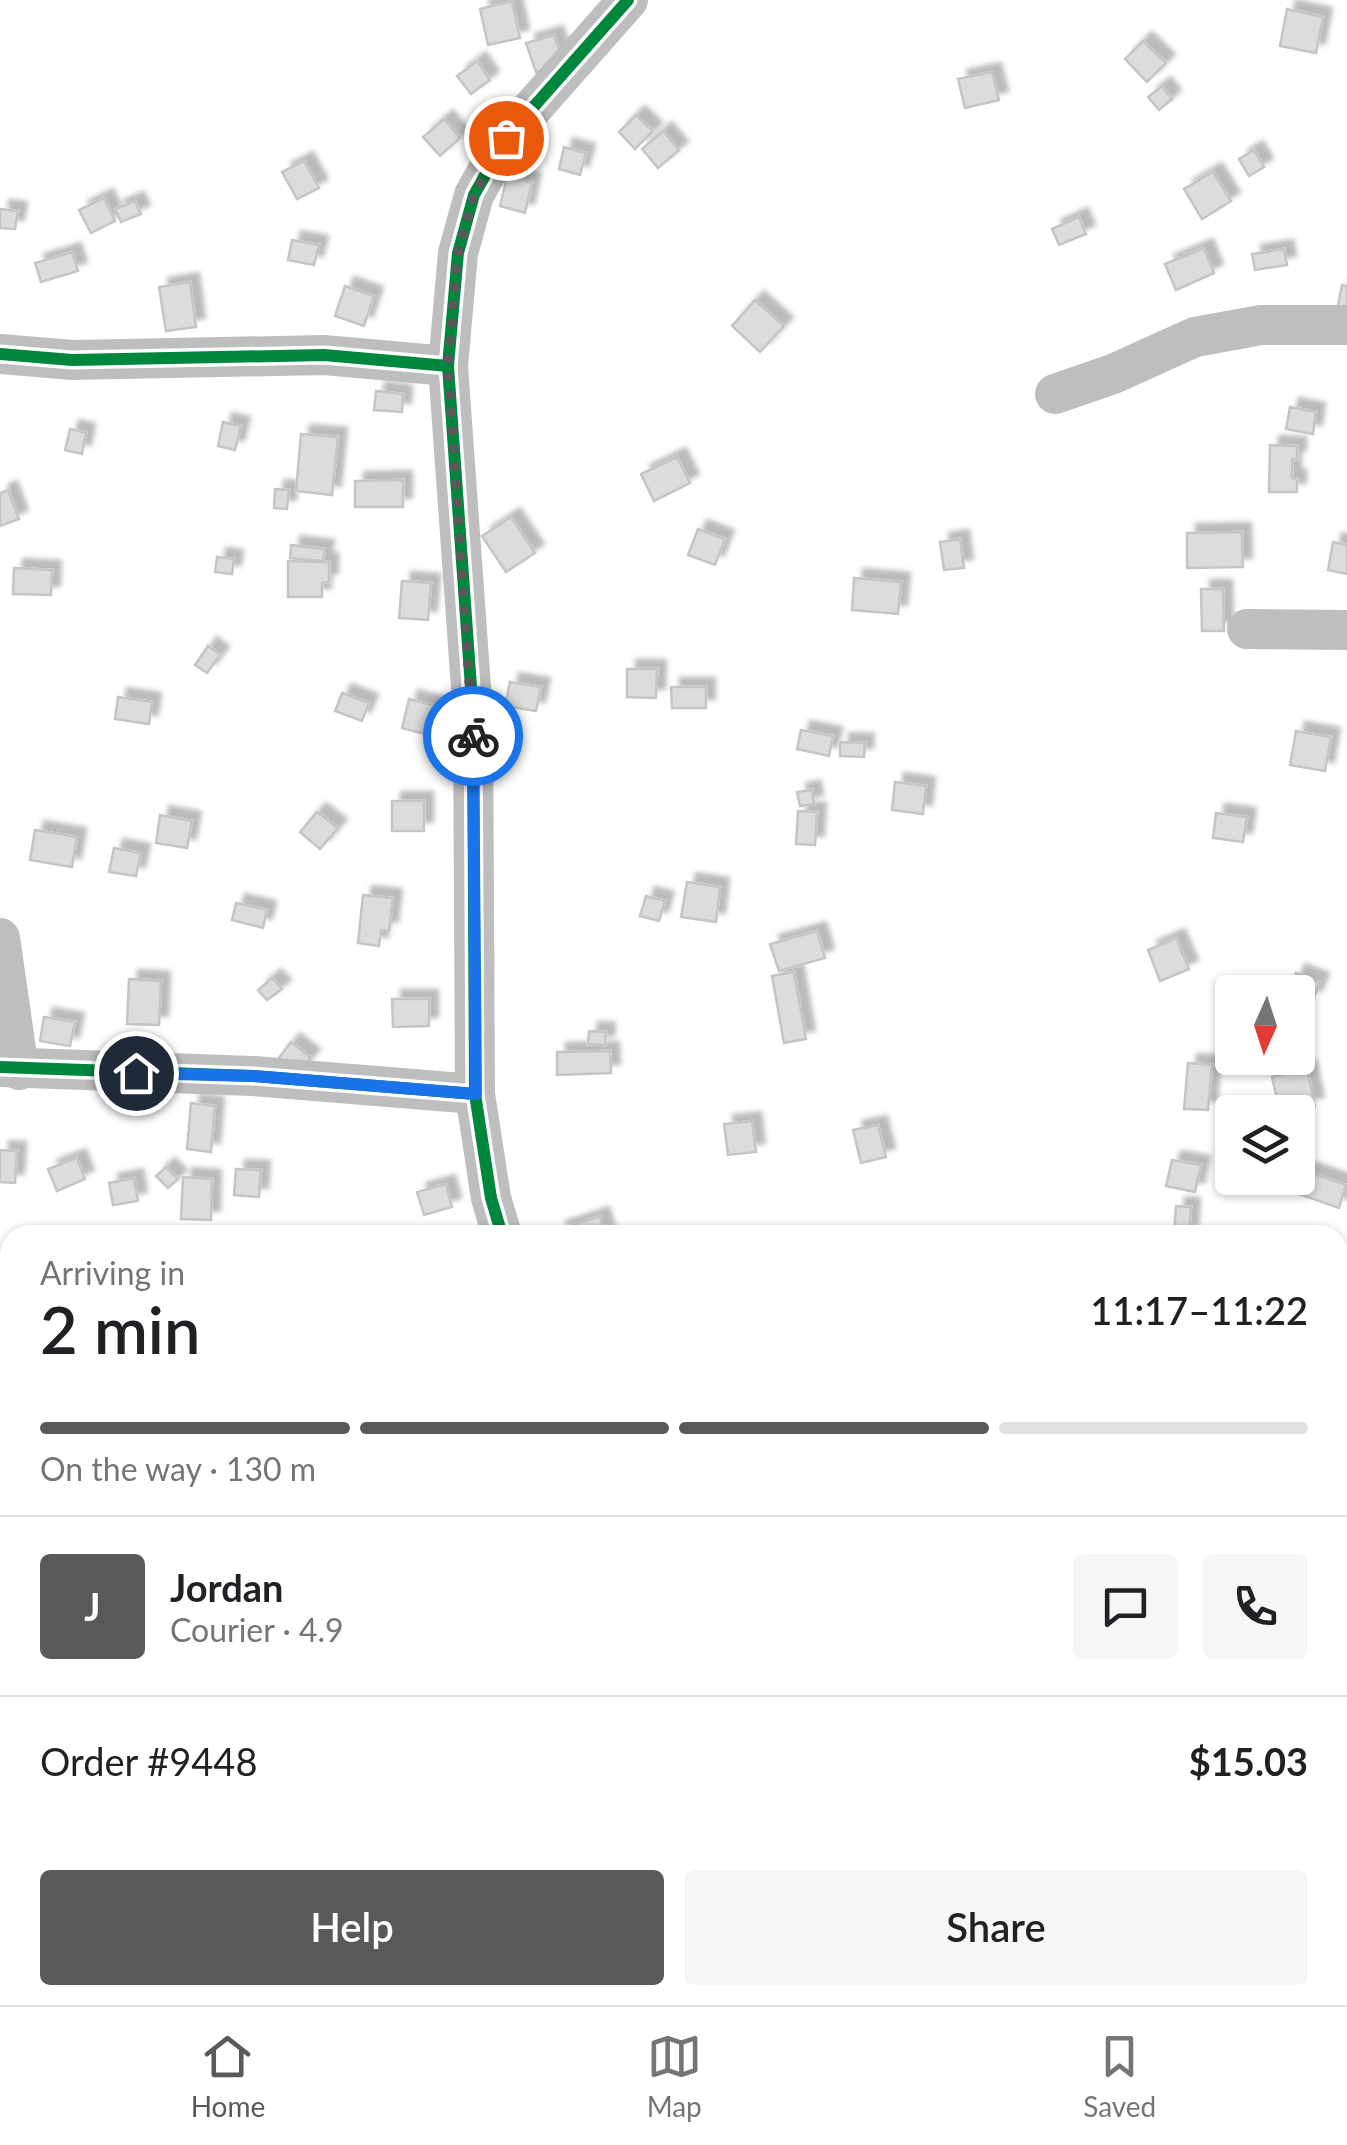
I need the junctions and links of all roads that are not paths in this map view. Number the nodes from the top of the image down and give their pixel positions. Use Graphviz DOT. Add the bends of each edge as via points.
graph roads {
  1 [pos="628,0"];
  2 [pos="1347,325"];
  3 [pos="0,354"];
  4 [pos="448,366"];
  5 [pos="1055,394"];
  6 [pos="1248,629"];
  7 [pos="1347,630"];
  8 [pos="0,938"];
  9 [pos="10,1069"];
  10 [pos="476,1094"];
  11 [pos="499,1225"];
  1 -- 4 [label="street" via="506,138 474,195 458,253"];
  2 -- 5 [label="street" via="1261,325 1195,338"];
  3 -- 4 [label="street" via="72,360 324,355"];
  4 -- 10 [label="street" via="473,716"];
  6 -- 7 [label="street"];
  8 -- 9 [label="street"];
  9 -- 10 [label="street" via="253,1076"];
  10 -- 11 [label="street"];
}
